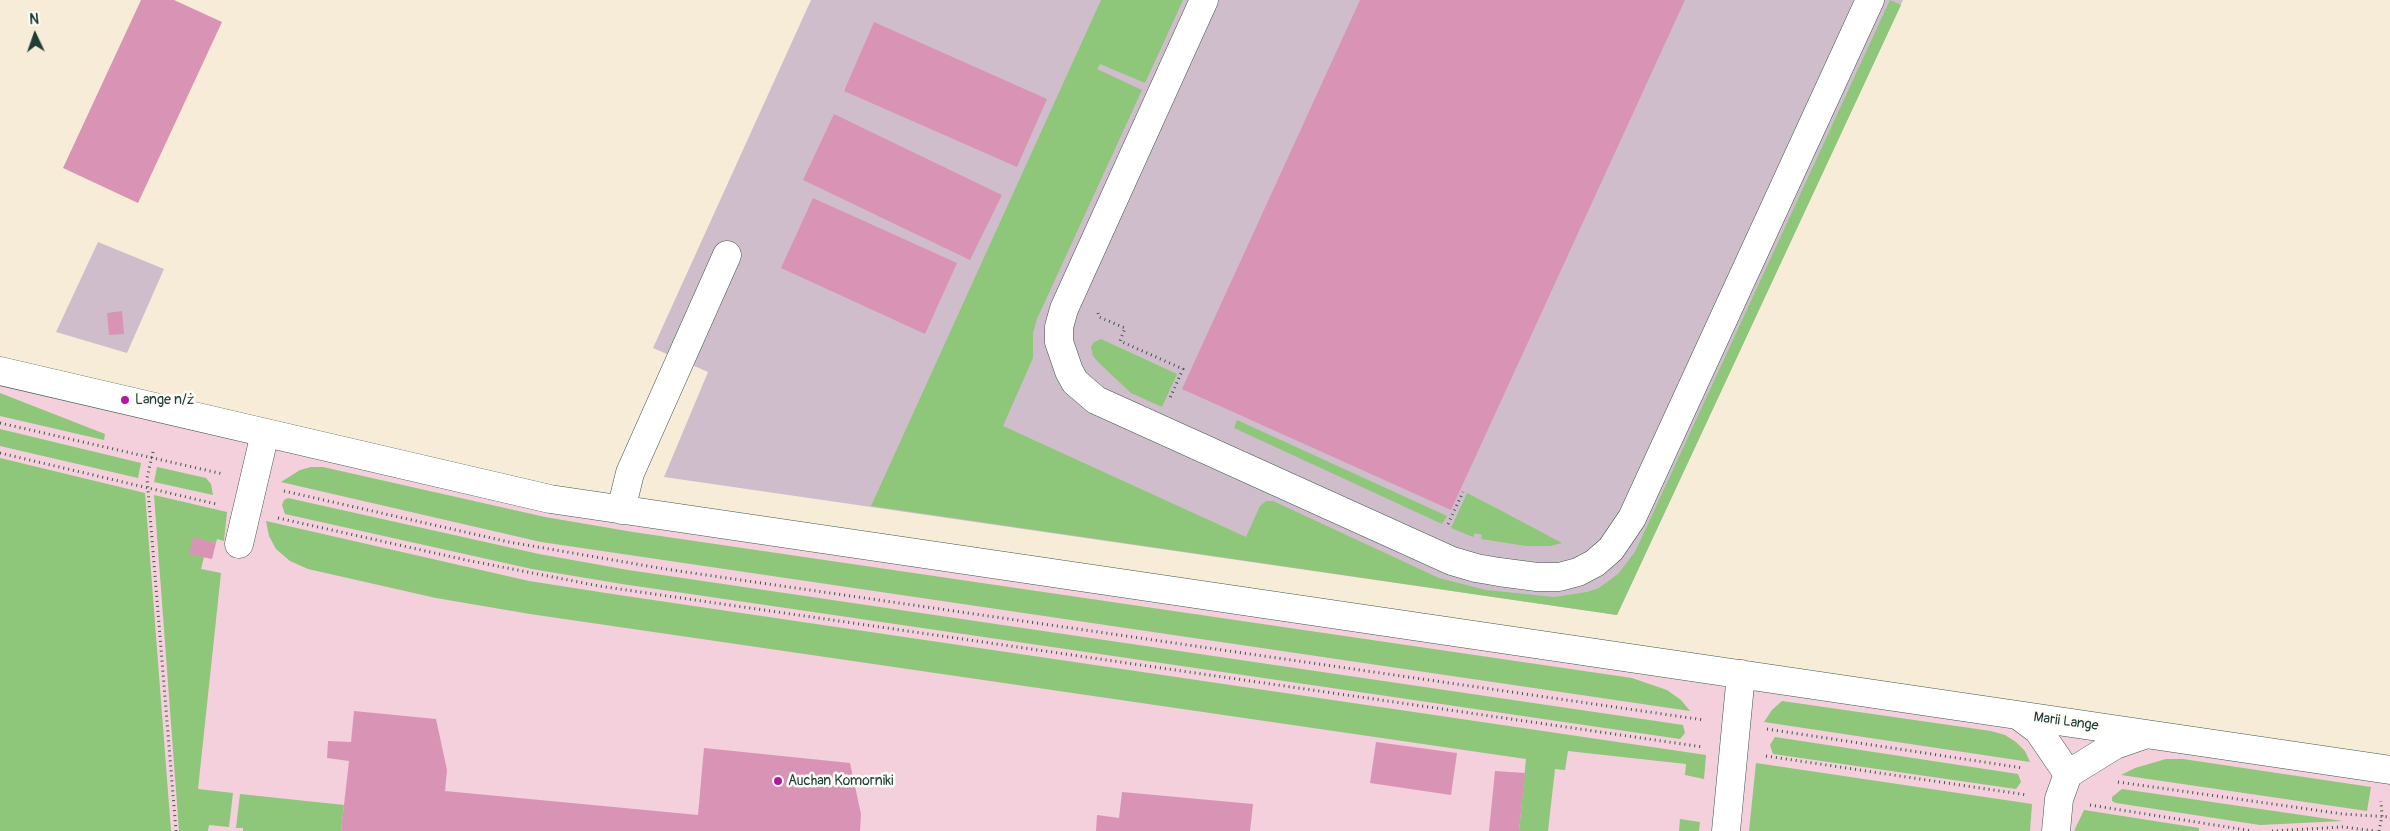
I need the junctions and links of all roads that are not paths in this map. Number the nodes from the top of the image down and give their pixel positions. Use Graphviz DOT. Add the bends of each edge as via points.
graph roads {
  1 [pos="1204,0"];
  2 [pos="1870,0"];
  3 [pos="727,254"];
  4 [pos="0,371"];
  5 [pos="265,433"];
  6 [pos="620,510"];
  7 [pos="239,544"];
  8 [pos="1741,674"];
  9 [pos="2020,716"];
  10 [pos="2148,734"];
  11 [pos="2390,770"];
  12 [pos="2068,774"];
  13 [pos="1726,831"];
  14 [pos="2056,831"];
  1 -- 2 [label="street" via="1064,309 1059,327 1060,342 1069,371 1084,392 1096,400 1452,561 1537,577 1559,577 1595,563 1611,550 1632,518"];
  3 -- 6 [label="street" via="630,473"];
  4 -- 5 [label="street, Marii Lange"];
  5 -- 6 [label="street, Marii Lange" via="550,499"];
  5 -- 7 [label="street"];
  6 -- 8 [label="street, Marii Lange"];
  8 -- 9 [label="street, Marii Lange"];
  8 -- 13 [label="street"];
  9 -- 10 [label="street, Marii Lange"];
  9 -- 12 [label="street" via="2038,730"];
  10 -- 11 [label="street, Marii Lange"];
  10 -- 12 [label="street" via="2115,745"];
  12 -- 14 [label="street" via="2059,799"];
}
